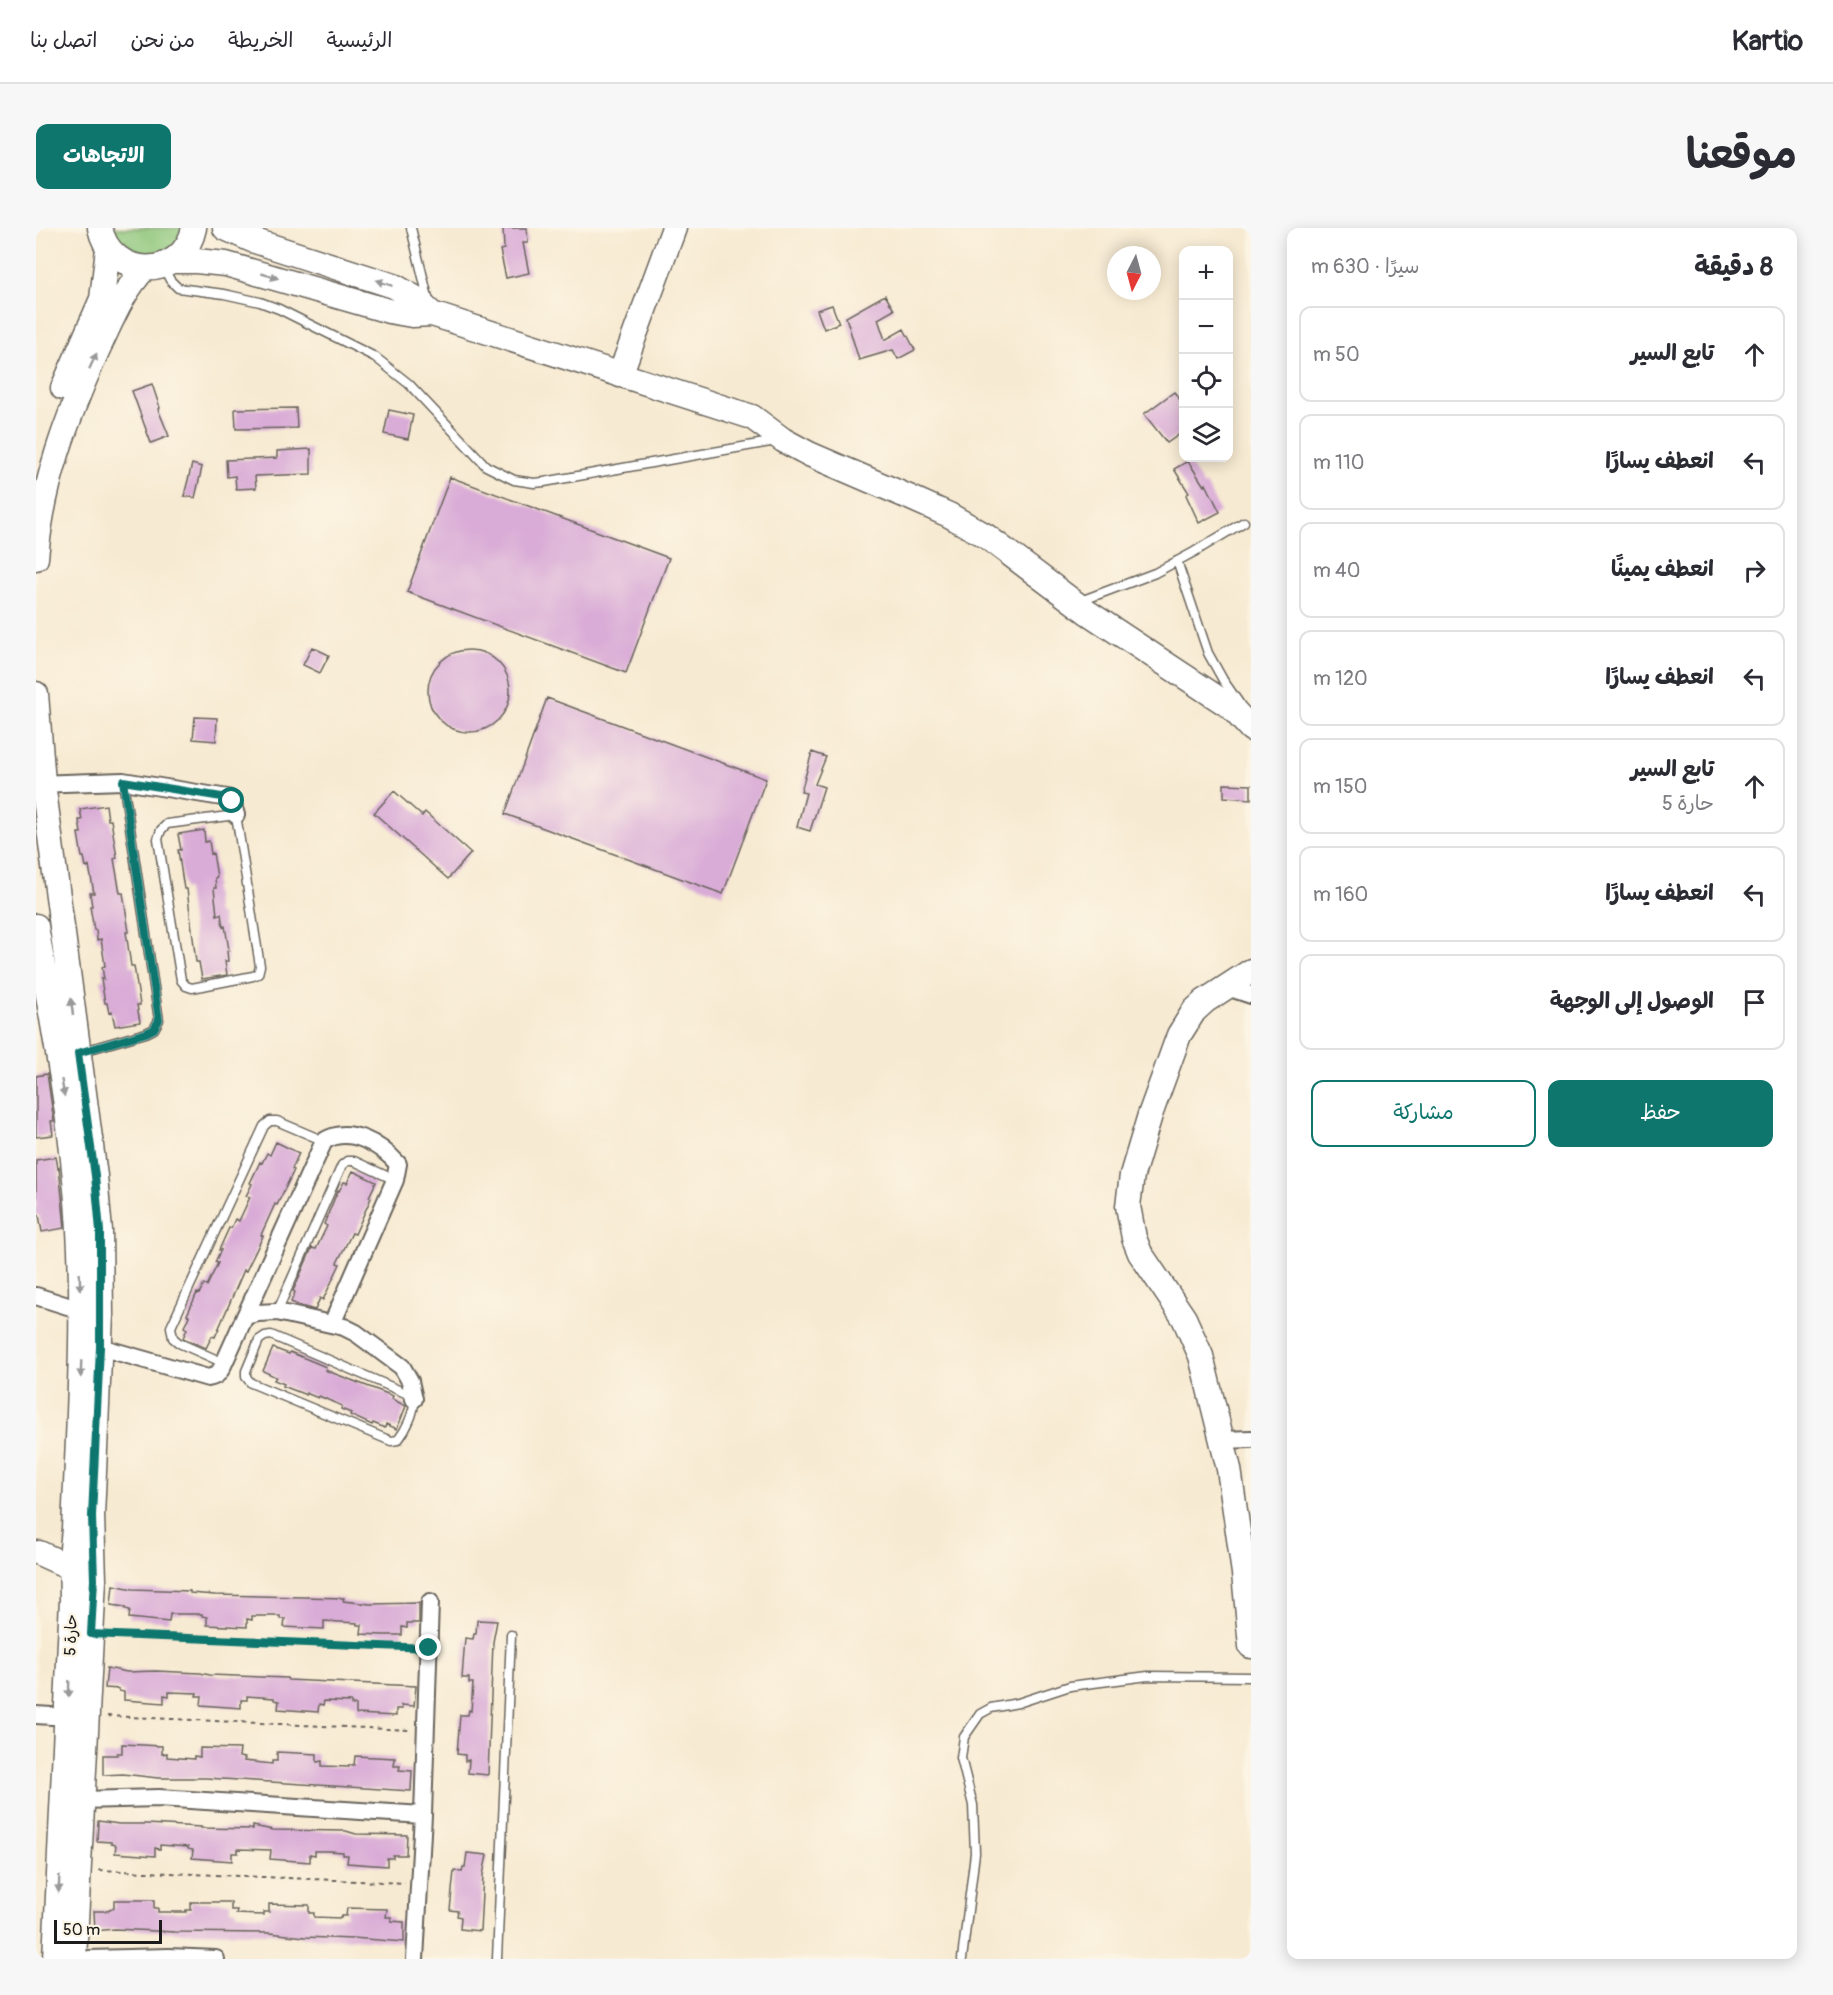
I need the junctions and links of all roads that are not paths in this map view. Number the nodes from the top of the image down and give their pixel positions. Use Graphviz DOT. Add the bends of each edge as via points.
graph roads {
  1 [pos="194,228"];
  2 [pos="225,228"];
  3 [pos="411,228"];
  4 [pos="674,228"];
  5 [pos="102,234"];
  6 [pos="252,240"];
  7 [pos="160,265"];
  8 [pos="243,268"];
  9 [pos="432,314"];
  10 [pos="620,375"];
  11 [pos="783,440"];
  12 [pos="39,483"];
  13 [pos="1244,522"];
  14 [pos="36,548"];
  15 [pos="1178,561"];
  16 [pos="1075,603"];
  17 [pos="36,694"];
  18 [pos="1246,723"];
  19 [pos="123,781"];
  20 [pos="39,784"];
  21 [pos="236,815"];
  22 [pos="36,926"];
  23 [pos="1251,971"];
  24 [pos="1227,987"];
  25 [pos="1251,995"];
  26 [pos="78,1053"];
  27 [pos="324,1141"];
  28 [pos="395,1180"];
  29 [pos="36,1296"];
  30 [pos="276,1312"];
  31 [pos="91,1313"];
  32 [pos="245,1316"];
  33 [pos="332,1324"];
  34 [pos="100,1347"];
  35 [pos="224,1364"];
  36 [pos="414,1399"];
  37 [pos="1251,1439"];
  38 [pos="1223,1440"];
  39 [pos="38,1553"];
  40 [pos="83,1559"];
  41 [pos="430,1602"];
  42 [pos="512,1635"];
  43 [pos="1251,1647"];
  44 [pos="1251,1677"];
  45 [pos="36,1715"];
  46 [pos="77,1716"];
  47 [pos="81,1800"];
  48 [pos="423,1815"];
  49 [pos="55,1959"];
  50 [pos="74,1959"];
  51 [pos="89,1959"];
  52 [pos="216,1959"];
  53 [pos="415,1959"];
  54 [pos="497,1959"];
  55 [pos="962,1959"];
  1 -- 7 [label="street" via="184,251"];
  2 -- 6 [label="street"];
  3 -- 9 [label="lane"];
  4 -- 10 [label="street"];
  5 -- 7 [label="street" via="124,262"];
  5 -- 12 [label="street" via="102,299 53,414"];
  6 -- 8 [label="street"];
  9 -- 6 [label="street, one-way" via="394,286"];
  7 -- 8 [label="street" via="211,261"];
  7 -- 11 [label="lane" via="178,288 270,306 375,357 409,384 478,459 514,480 544,482"];
  12 -- 7 [label="street, one-way" via="119,303"];
  8 -- 9 [label="street, one-way" via="389,311"];
  9 -- 10 [label="street"];
  10 -- 11 [label="street" via="752,417"];
  11 -- 16 [label="street" via="949,515 986,536"];
  12 -- 14 [label="street"];
  13 -- 15 [label="lane"];
  15 -- 16 [label="lane"];
  15 -- 18 [label="lane" via="1208,653"];
  16 -- 18 [label="street" via="1231,707"];
  17 -- 20 [label="street"];
  19 -- 20 [label="street"];
  19 -- 21 [label="street" via="228,798"];
  19 -- 26 [label="lane" via="159,1020 146,1033"];
  26 -- 20 [label="street, one-way"];
  21 -- 21 [label="lane" via="167,824 158,839 182,980 192,988 258,974 260,966"];
  22 -- 31 [label="street, one-way" via="69,1125"];
  23 -- 24 [label="street"];
  24 -- 25 [label="street"];
  24 -- 38 [label="street" via="1194,1011 1179,1035 1149,1115 1132,1174 1128,1206 1140,1253 1194,1336"];
  26 -- 31 [label="street" via="100,1231"];
  27 -- 28 [label="street" via="346,1134 366,1140 398,1164"];
  27 -- 32 [label="street"];
  27 -- 35 [label="lane" via="277,1121 264,1126 171,1327 173,1338 179,1343"];
  28 -- 30 [label="lane" via="354,1161 342,1166"];
  28 -- 33 [label="street"];
  29 -- 31 [label="street"];
  30 -- 32 [label="street"];
  30 -- 33 [label="street"];
  31 -- 34 [label="street, حارة 5"];
  31 -- 40 [label="street, حارة 5, one-way" via="82,1348"];
  32 -- 35 [label="street"];
  33 -- 36 [label="street" via="356,1333 402,1367"];
  34 -- 35 [label="street" via="208,1378 215,1377"];
  34 -- 40 [label="street, حارة 5" via="92,1516"];
  36 -- 36 [label="lane" via="271,1335 259,1340 246,1371 251,1383 391,1442 402,1435"];
  37 -- 38 [label="street"];
  38 -- 43 [label="street"];
  39 -- 40 [label="street"];
  40 -- 46 [label="street, حارة 5, one-way" via="73,1591"];
  40 -- 46 [label="street, حارة 5" via="91,1634"];
  41 -- 48 [label="street"];
  42 -- 54 [label="lane"];
  44 -- 55 [label="lane" via="1148,1676 1070,1686 980,1714 964,1737 961,1758 973,1805 975,1853"];
  45 -- 46 [label="street"];
  46 -- 47 [label="street, حارة 5"];
  46 -- 49 [label="street, حارة 5, one-way"];
  47 -- 48 [label="street" via="159,1798"];
  47 -- 50 [label="street, حارة 5"];
  48 -- 53 [label="street"];
  51 -- 52 [label="street"];
}
